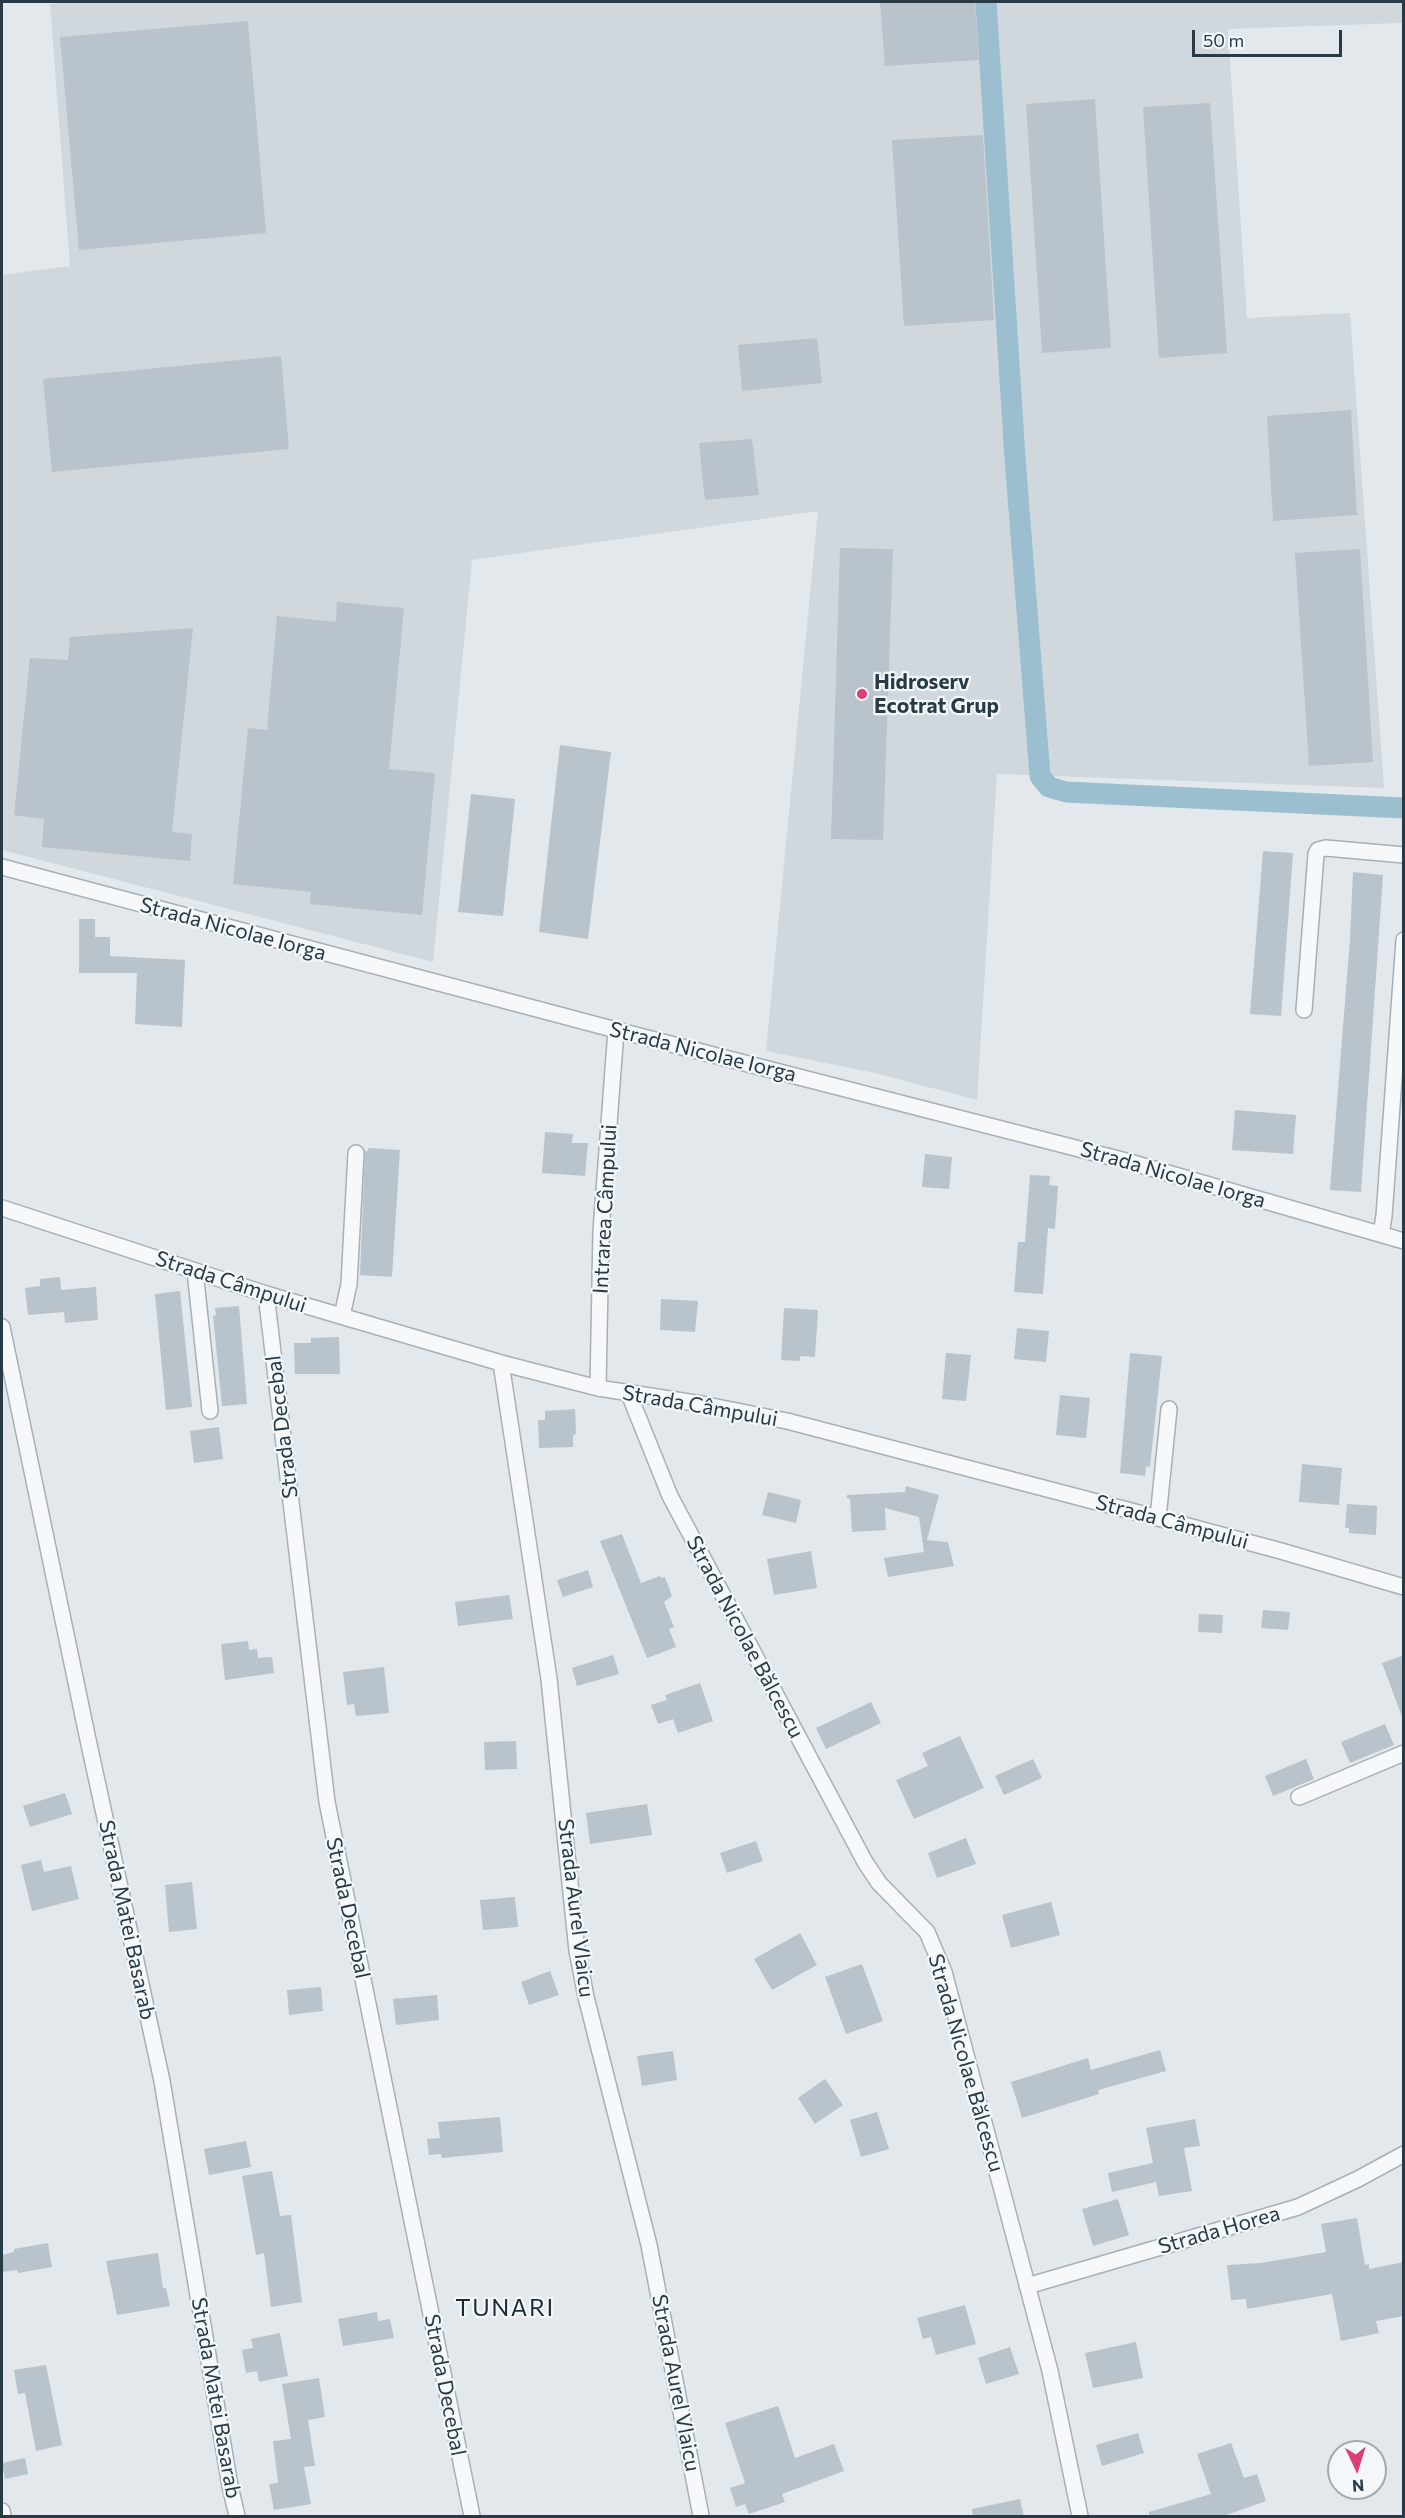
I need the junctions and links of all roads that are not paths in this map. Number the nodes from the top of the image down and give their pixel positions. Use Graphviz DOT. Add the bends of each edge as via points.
graph roads {
  1 [pos="1404,855"];
  2 [pos="2,867"];
  3 [pos="1404,940"];
  4 [pos="1304,1010"];
  5 [pos="616,1030"];
  6 [pos="356,1153"];
  7 [pos="2,1208"];
  8 [pos="1381,1234"];
  9 [pos="1404,1241"];
  10 [pos="195,1271"];
  11 [pos="266,1294"];
  12 [pos="342,1316"];
  13 [pos="2,1327"];
  14 [pos="501,1363"];
  15 [pos="598,1388"];
  16 [pos="629,1394"];
  17 [pos="1169,1409"];
  18 [pos="210,1411"];
  19 [pos="1158,1518"];
  20 [pos="1404,1587"];
  21 [pos="1404,1754"];
  22 [pos="1299,1797"];
  23 [pos="1404,2154"];
  24 [pos="1027,2286"];
  25 [pos="2,2511"];
  26 [pos="3,2517"];
  27 [pos="237,2517"];
  28 [pos="472,2517"];
  29 [pos="701,2517"];
  30 [pos="1080,2517"];
  1 -- 4 [label="street" via="1318,850"];
  2 -- 5 [label="street, Strada Nicolae Iorga"];
  3 -- 8 [label="street"];
  5 -- 8 [label="street, Strada Nicolae Iorga" via="1126,1161"];
  5 -- 15 [label="street, Intrarea Câmpului" via="601,1231"];
  6 -- 12 [label="street" via="349,1284"];
  7 -- 10 [label="street, Strada Câmpului"];
  8 -- 9 [label="street, Strada Nicolae Iorga"];
  10 -- 11 [label="street, Strada Câmpului"];
  10 -- 18 [label="street"];
  11 -- 12 [label="street, Strada Câmpului"];
  11 -- 28 [label="street, Strada Decebal" via="327,1802"];
  12 -- 14 [label="street, Strada Câmpului"];
  13 -- 27 [label="street, Strada Matei Basarab" via="162,2081"];
  14 -- 15 [label="street, Strada Câmpului"];
  14 -- 29 [label="street, Strada Aurel Vlaicu" via="549,1679 577,1951 649,2245"];
  15 -- 16 [label="street, Strada Câmpului"];
  16 -- 19 [label="street, Strada Câmpului" via="787,1421"];
  16 -- 24 [label="street, Strada Nicolae Bălcescu" via="670,1496 865,1862 927,1932 944,1972"];
  17 -- 19 [label="street"];
  19 -- 20 [label="street, Strada Câmpului"];
  21 -- 22 [label="street"];
  23 -- 24 [label="street, Strada Horea" via="1298,2207"];
  24 -- 30 [label="street, Strada Nicolae Bălcescu" via="1050,2371"];
  25 -- 26 [label="street"];
}
